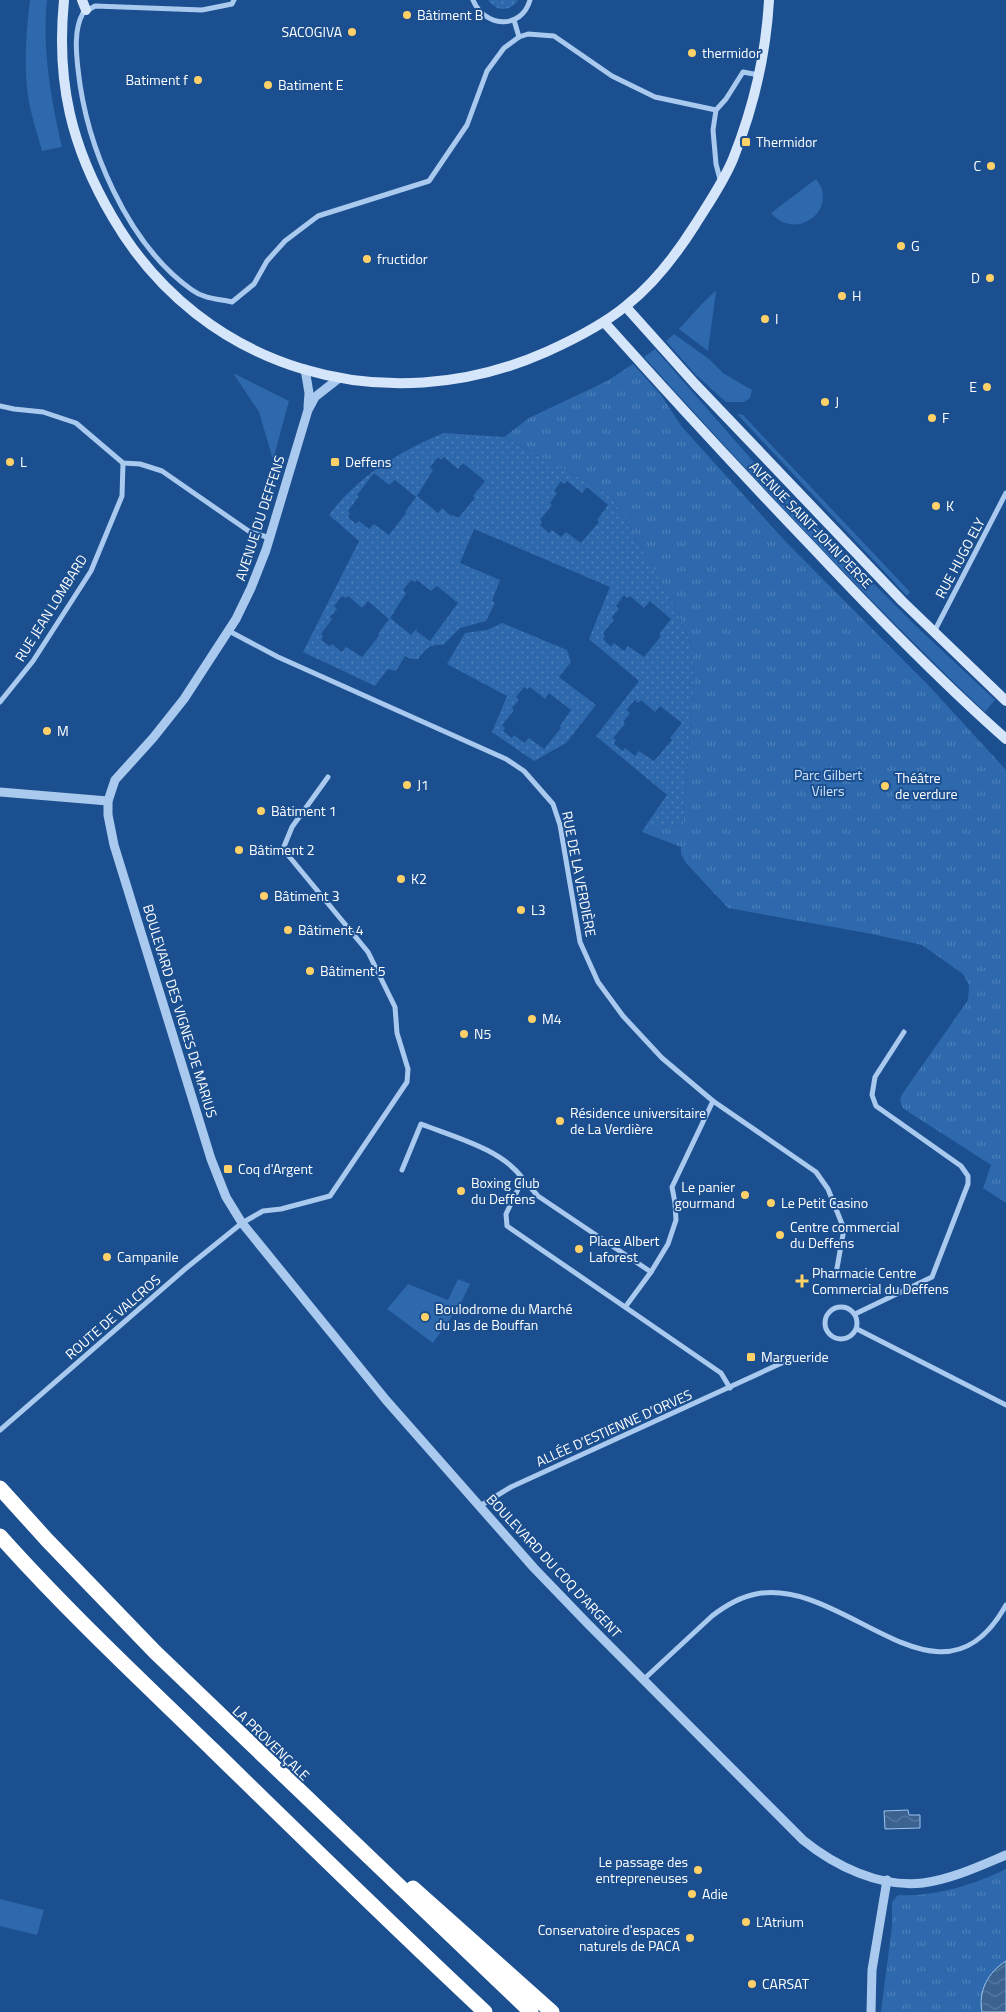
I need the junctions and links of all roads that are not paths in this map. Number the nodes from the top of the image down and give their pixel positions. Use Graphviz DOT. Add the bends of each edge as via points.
graph roads {
  1 [pos="64,0"];
  2 [pos="82,0"];
  3 [pos="234,0"];
  4 [pos="473,0"];
  5 [pos="530,0"];
  6 [pos="769,0"];
  7 [pos="91,8"];
  8 [pos="514,20"];
  9 [pos="519,37"];
  10 [pos="759,75"];
  11 [pos="716,110"];
  12 [pos="721,184"];
  13 [pos="626,306"];
  14 [pos="604,322"];
  15 [pos="305,369"];
  16 [pos="338,379"];
  17 [pos="0,406"];
  18 [pos="308,410"];
  19 [pos="123,463"];
  20 [pos="1006,493"];
  21 [pos="270,538"];
  22 [pos="229,631"];
  23 [pos="934,632"];
  24 [pos="1006,701"];
  25 [pos="0,702"];
  26 [pos="1006,739"];
  27 [pos="328,777"];
  28 [pos="0,792"];
  29 [pos="108,801"];
  30 [pos="904,1032"];
  31 [pos="714,1101"];
  32 [pos="402,1170"];
  33 [pos="523,1179"];
  34 [pos="242,1223"];
  35 [pos="837,1268"];
  36 [pos="651,1272"];
  37 [pos="626,1306"];
  38 [pos="855,1314"];
  39 [pos="857,1329"];
  40 [pos="784,1362"];
  41 [pos="730,1388"];
  42 [pos="1006,1405"];
  43 [pos="0,1430"];
  44 [pos="0,1488"];
  45 [pos="480,1506"];
  46 [pos="0,1536"];
  47 [pos="1006,1605"];
  48 [pos="643,1680"];
  49 [pos="204,1701"];
  50 [pos="1006,1854"];
  51 [pos="886,1880"];
  52 [pos="485,2012"];
  53 [pos="530,2012"];
  54 [pos="552,2012"];
  55 [pos="870,2012"];
  1 -- 15 [label="main road" via="61,44 65,95 73,129 85,166 126,240 161,284 194,314 243,345"];
  2 -- 7 [label="main road"];
  3 -- 7 [label="street" via="232,4 202,10"];
  4 -- 8 [label="street" via="478,10 494,22"];
  5 -- 8 [label="street"];
  6 -- 10 [label="main road"];
  7 -- 9 [label="street" via="78,20 77,28 82,101 96,149 120,204 150,249 178,278 194,292 232,302 254,284 267,261 285,241 318,216 429,181 467,125 487,71 504,48"];
  8 -- 9 [label="street"];
  9 -- 11 [label="street" via="528,34 554,36 612,76 655,97"];
  10 -- 11 [label="street" via="742,72"];
  10 -- 12 [label="main road" via="732,161"];
  11 -- 12 [label="street" via="716,164"];
  12 -- 13 [label="main road" via="666,267"];
  13 -- 14 [label="main road"];
  13 -- 23 [label="main road, AVENUE SAINT-JOHN PERSE" via="695,384"];
  14 -- 16 [label="main road" via="526,361 469,377 402,383"];
  14 -- 26 [label="main road, AVENUE SAINT-JOHN PERSE" via="832,568"];
  15 -- 16 [label="main road"];
  15 -- 18 [label="street, AVENUE DU DEFFENS"];
  16 -- 18 [label="street, AVENUE DU DEFFENS" via="315,398"];
  17 -- 19 [label="street" via="43,412 76,423"];
  18 -- 21 [label="street, AVENUE DU DEFFENS"];
  19 -- 21 [label="street" via="162,471 246,529"];
  19 -- 25 [label="street, RUE JEAN LOMBARD" via="122,496 91,571 33,661"];
  20 -- 23 [label="street, RUE HUGO ELY"];
  21 -- 22 [label="street, AVENUE DU DEFFENS" via="251,588"];
  22 -- 29 [label="street, AVENUE DU DEFFENS" via="184,699 115,780"];
  22 -- 31 [label="street, RUE DE LA VERDIÈRE" via="278,657 506,759 524,771 554,808 560,825 580,942 598,982 623,1016 662,1058"];
  23 -- 24 [label="main road, AVENUE SAINT-JOHN PERSE"];
  27 -- 34 [label="street, ROUTE DE VALCROS" via="292,827 283,849 368,952 395,1007 397,1033 408,1068 407,1082 330,1196 264,1211"];
  28 -- 29 [label="street"];
  29 -- 34 [label="street, BOULEVARD DES VIGNES DE MARIUS" via="114,845 200,1126 221,1186"];
  30 -- 38 [label="street" via="875,1077 872,1095 876,1106 961,1166 968,1176 968,1184 932,1277"];
  31 -- 35 [label="street, RUE DE LA VERDIÈRE" via="823,1180 844,1229"];
  31 -- 36 [label="street" via="672,1187 676,1220 668,1244"];
  32 -- 33 [label="street" via="421,1124 494,1154 515,1168"];
  33 -- 36 [label="street" via="538,1196"];
  33 -- 37 [label="street" via="506,1214 507,1226"];
  34 -- 43 [label="street, ROUTE DE VALCROS"];
  34 -- 45 [label="street, BOULEVARD DU COQ D'ARGENT" via="386,1400"];
  36 -- 37 [label="street"];
  37 -- 41 [label="street" via="721,1373"];
  38 -- 39 [label="street"];
  38 -- 39 [label="street" via="839,1306 825,1318 825,1326 830,1335 844,1340"];
  39 -- 42 [label="street"];
  40 -- 41 [label="street, ALLÉE D’ESTIENNE D’ORVES"];
  41 -- 45 [label="street, ALLÉE D’ESTIENNE D’ORVES" via="511,1487"];
  44 -- 49 [label="highway, LA PROVENÇALE"];
  45 -- 48 [label="street, BOULEVARD DU COQ D'ARGENT" via="587,1624"];
  46 -- 52 [label="highway" via="130,1670"];
  47 -- 48 [label="street" via="992,1627 972,1643 946,1653 914,1648 802,1597 756,1594 724,1607 712,1616"];
  48 -- 51 [label="street, BOULEVARD DU COQ D'ARGENT" via="802,1840 836,1864"];
  49 -- 53 [label="highway, LA PROVENÇALE"];
  49 -- 54 [label="highway"];
  50 -- 51 [label="street, BOULEVARD DU COQ D'ARGENT" via="969,1870 923,1883"];
  51 -- 55 [label="street" via="872,1970"];
}
